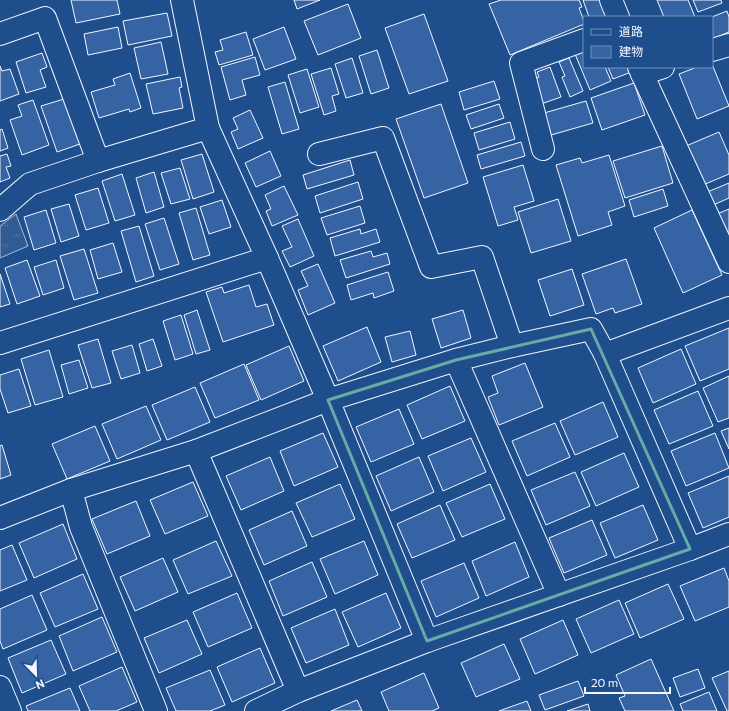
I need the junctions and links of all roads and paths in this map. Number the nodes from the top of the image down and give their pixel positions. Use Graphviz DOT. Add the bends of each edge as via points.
graph roads {
  1 [pos="182,0"];
  2 [pos="611,0"];
  3 [pos="618,16"];
  4 [pos="0,34"];
  5 [pos="583,40"];
  6 [pos="729,45"];
  7 [pos="713,50"];
  8 [pos="656,68"];
  9 [pos="640,71"];
  10 [pos="208,128"];
  11 [pos="543,149"];
  12 [pos="320,154"];
  13 [pos="98,161"];
  14 [pos="0,210"];
  15 [pos="267,258"];
  16 [pos="729,262"];
  17 [pos="729,308"];
  18 [pos="0,343"];
  19 [pos="512,346"];
  20 [pos="605,354"];
  21 [pos="456,360"];
  22 [pos="328,400"];
  23 [pos="196,451"];
  24 [pos="70,490"];
  25 [pos="0,518"];
  26 [pos="729,534"];
  27 [pos="690,549"];
  28 [pos="558,595"];
  29 [pos="427,642"];
  30 [pos="298,691"];
  31 [pos="156,711"];
  32 [pos="256,711"];
  1 -- 10 [label="street"];
  2 -- 3 [label="street"];
  4 -- 13 [label="street" via="44,18"];
  5 -- 11 [label="street" via="521,64"];
  6 -- 7 [label="street"];
  8 -- 9 [label="street"];
  9 -- 16 [label="street"];
  10 -- 13 [label="street"];
  10 -- 15 [label="street"];
  12 -- 19 [label="street" via="383,138 431,267 482,257"];
  13 -- 14 [label="street" via="30,184"];
  15 -- 18 [label="street"];
  15 -- 22 [label="street"];
  17 -- 20 [label="street"];
  19 -- 20 [label="street" via="591,329"];
  19 -- 21 [label="street"];
  20 -- 27 [label="street"];
  21 -- 22 [label="street"];
  21 -- 28 [label="street"];
  22 -- 23 [label="street"];
  22 -- 29 [label="street"];
  23 -- 24 [label="street"];
  23 -- 30 [label="street"];
  24 -- 25 [label="street"];
  24 -- 31 [label="street" via="82,527"];
  26 -- 27 [label="street"];
  27 -- 28 [label="street"];
  28 -- 29 [label="street"];
  29 -- 30 [label="street"];
  30 -- 32 [label="street"];
}
